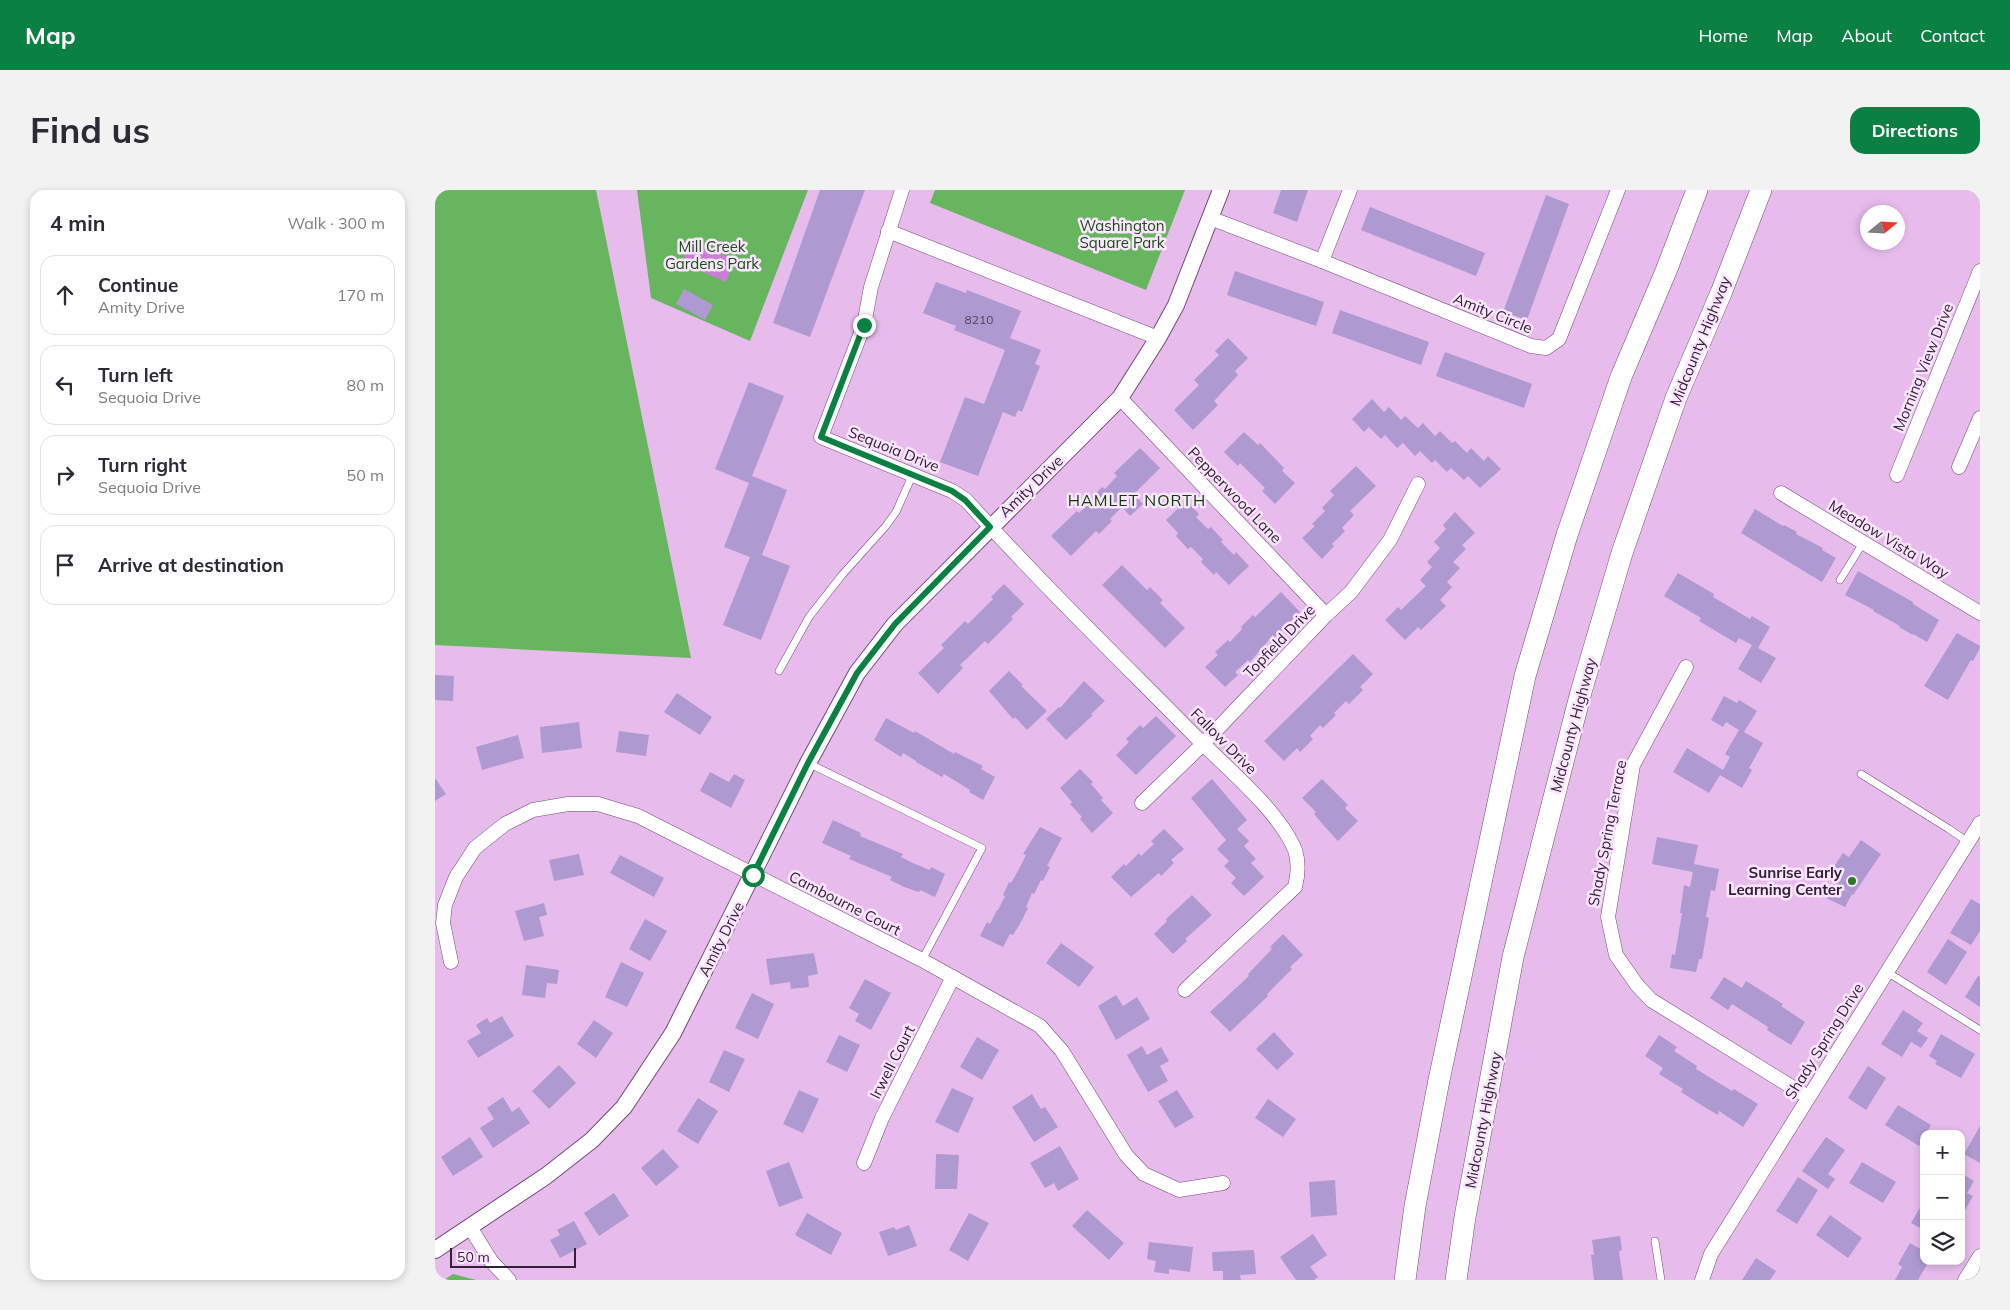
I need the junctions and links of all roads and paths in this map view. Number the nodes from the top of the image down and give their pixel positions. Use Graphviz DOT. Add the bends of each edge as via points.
graph roads {
  1 [pos="902,190"];
  2 [pos="1221,190"];
  3 [pos="1350,190"];
  4 [pos="1618,190"];
  5 [pos="1697,190"];
  6 [pos="1761,190"];
  7 [pos="1210,218"];
  8 [pos="888,230"];
  9 [pos="1322,261"];
  10 [pos="1980,271"];
  11 [pos="1158,338"];
  12 [pos="1120,398"];
  13 [pos="1980,418"];
  14 [pos="1959,467"];
  15 [pos="913,474"];
  16 [pos="1897,475"];
  17 [pos="1417,484"];
  18 [pos="1781,493"];
  19 [pos="990,527"];
  20 [pos="1863,543"];
  21 [pos="1840,580"];
  22 [pos="1980,613"];
  23 [pos="1326,615"];
  24 [pos="1686,667"];
  25 [pos="779,671"];
  26 [pos="1203,744"];
  27 [pos="808,763"];
  28 [pos="1861,774"];
  29 [pos="1142,803"];
  30 [pos="1980,823"];
  31 [pos="1968,842"];
  32 [pos="753,875"];
  33 [pos="922,960"];
  34 [pos="451,962"];
  35 [pos="1887,972"];
  36 [pos="953,977"];
  37 [pos="1185,990"];
  38 [pos="1980,1030"];
  39 [pos="1808,1097"];
  40 [pos="864,1163"];
  41 [pos="1223,1183"];
  42 [pos="470,1227"];
  43 [pos="1655,1241"];
  44 [pos="435,1250"];
  45 [pos="1980,1256"];
  46 [pos="509,1280"];
  47 [pos="1405,1280"];
  48 [pos="1456,1280"];
  49 [pos="1661,1280"];
  50 [pos="1702,1280"];
  51 [pos="1965,1280"];
  1 -- 8 [label="street, Sequoia Drive"];
  2 -- 7 [label="street, Amity Drive"];
  3 -- 9 [label="street"];
  4 -- 9 [label="street, Amity Circle" via="1559,339 1546,348 1531,346"];
  5 -- 47 [label="main road" via="1621,377 1567,535 1525,676 1439,1080 1415,1206"];
  6 -- 48 [label="main road, Midcounty Highway" via="1676,398 1622,553 1581,692 1513,957"];
  7 -- 9 [label="street, Amity Circle"];
  7 -- 11 [label="street, Amity Drive" via="1176,305"];
  8 -- 11 [label="street"];
  8 -- 15 [label="street, Sequoia Drive" via="871,287 864,325 821,437"];
  10 -- 16 [label="street, Morning View Drive"];
  11 -- 12 [label="street, Amity Drive"];
  12 -- 19 [label="street, Amity Drive"];
  12 -- 23 [label="street, Pepperwood Lane"];
  13 -- 14 [label="street"];
  15 -- 19 [label="street, Sequoia Drive" via="952,491"];
  15 -- 25 [label="lane" via="896,512 809,617"];
  17 -- 23 [label="street, Topfield Drive" via="1390,540 1351,592"];
  18 -- 20 [label="street, Meadow Vista Way"];
  19 -- 26 [label="street, Fallow Drive"];
  19 -- 27 [label="street, Amity Drive" via="895,624 862,666"];
  20 -- 21 [label="lane"];
  20 -- 22 [label="street, Meadow Vista Way"];
  23 -- 26 [label="street, Topfield Drive"];
  24 -- 39 [label="street, Shady Spring Terrace" via="1633,765 1608,917 1616,955 1651,1000"];
  26 -- 29 [label="street, Topfield Drive"];
  26 -- 37 [label="street, Fallow Drive" via="1260,800 1281,828 1295,850 1298,874 1295,887"];
  27 -- 32 [label="street, Amity Drive"];
  27 -- 33 [label="lane" via="982,848"];
  28 -- 31 [label="lane"];
  30 -- 31 [label="street, Shady Spring Drive"];
  31 -- 35 [label="street, Shady Spring Drive"];
  32 -- 33 [label="street, Cambourne Court"];
  32 -- 34 [label="street, Cambourne Court" via="638,816 598,804 569,804 533,810 505,824 475,848 456,877 445,905 443,924"];
  32 -- 42 [label="street, Amity Drive" via="673,1033 624,1107 592,1140 546,1176"];
  33 -- 36 [label="street, Cambourne Court"];
  35 -- 38 [label="lane"];
  35 -- 39 [label="street, Shady Spring Drive"];
  36 -- 40 [label="street, Irwell Court" via="882,1118"];
  36 -- 41 [label="street, Cambourne Court" via="1040,1026 1062,1051 1126,1155 1144,1174 1179,1190"];
  39 -- 50 [label="street, Shady Spring Drive" via="1711,1254"];
  42 -- 44 [label="street, Amity Drive"];
  42 -- 46 [label="street" via="491,1261"];
  43 -- 49 [label="lane"];
  45 -- 51 [label="street"];
}
